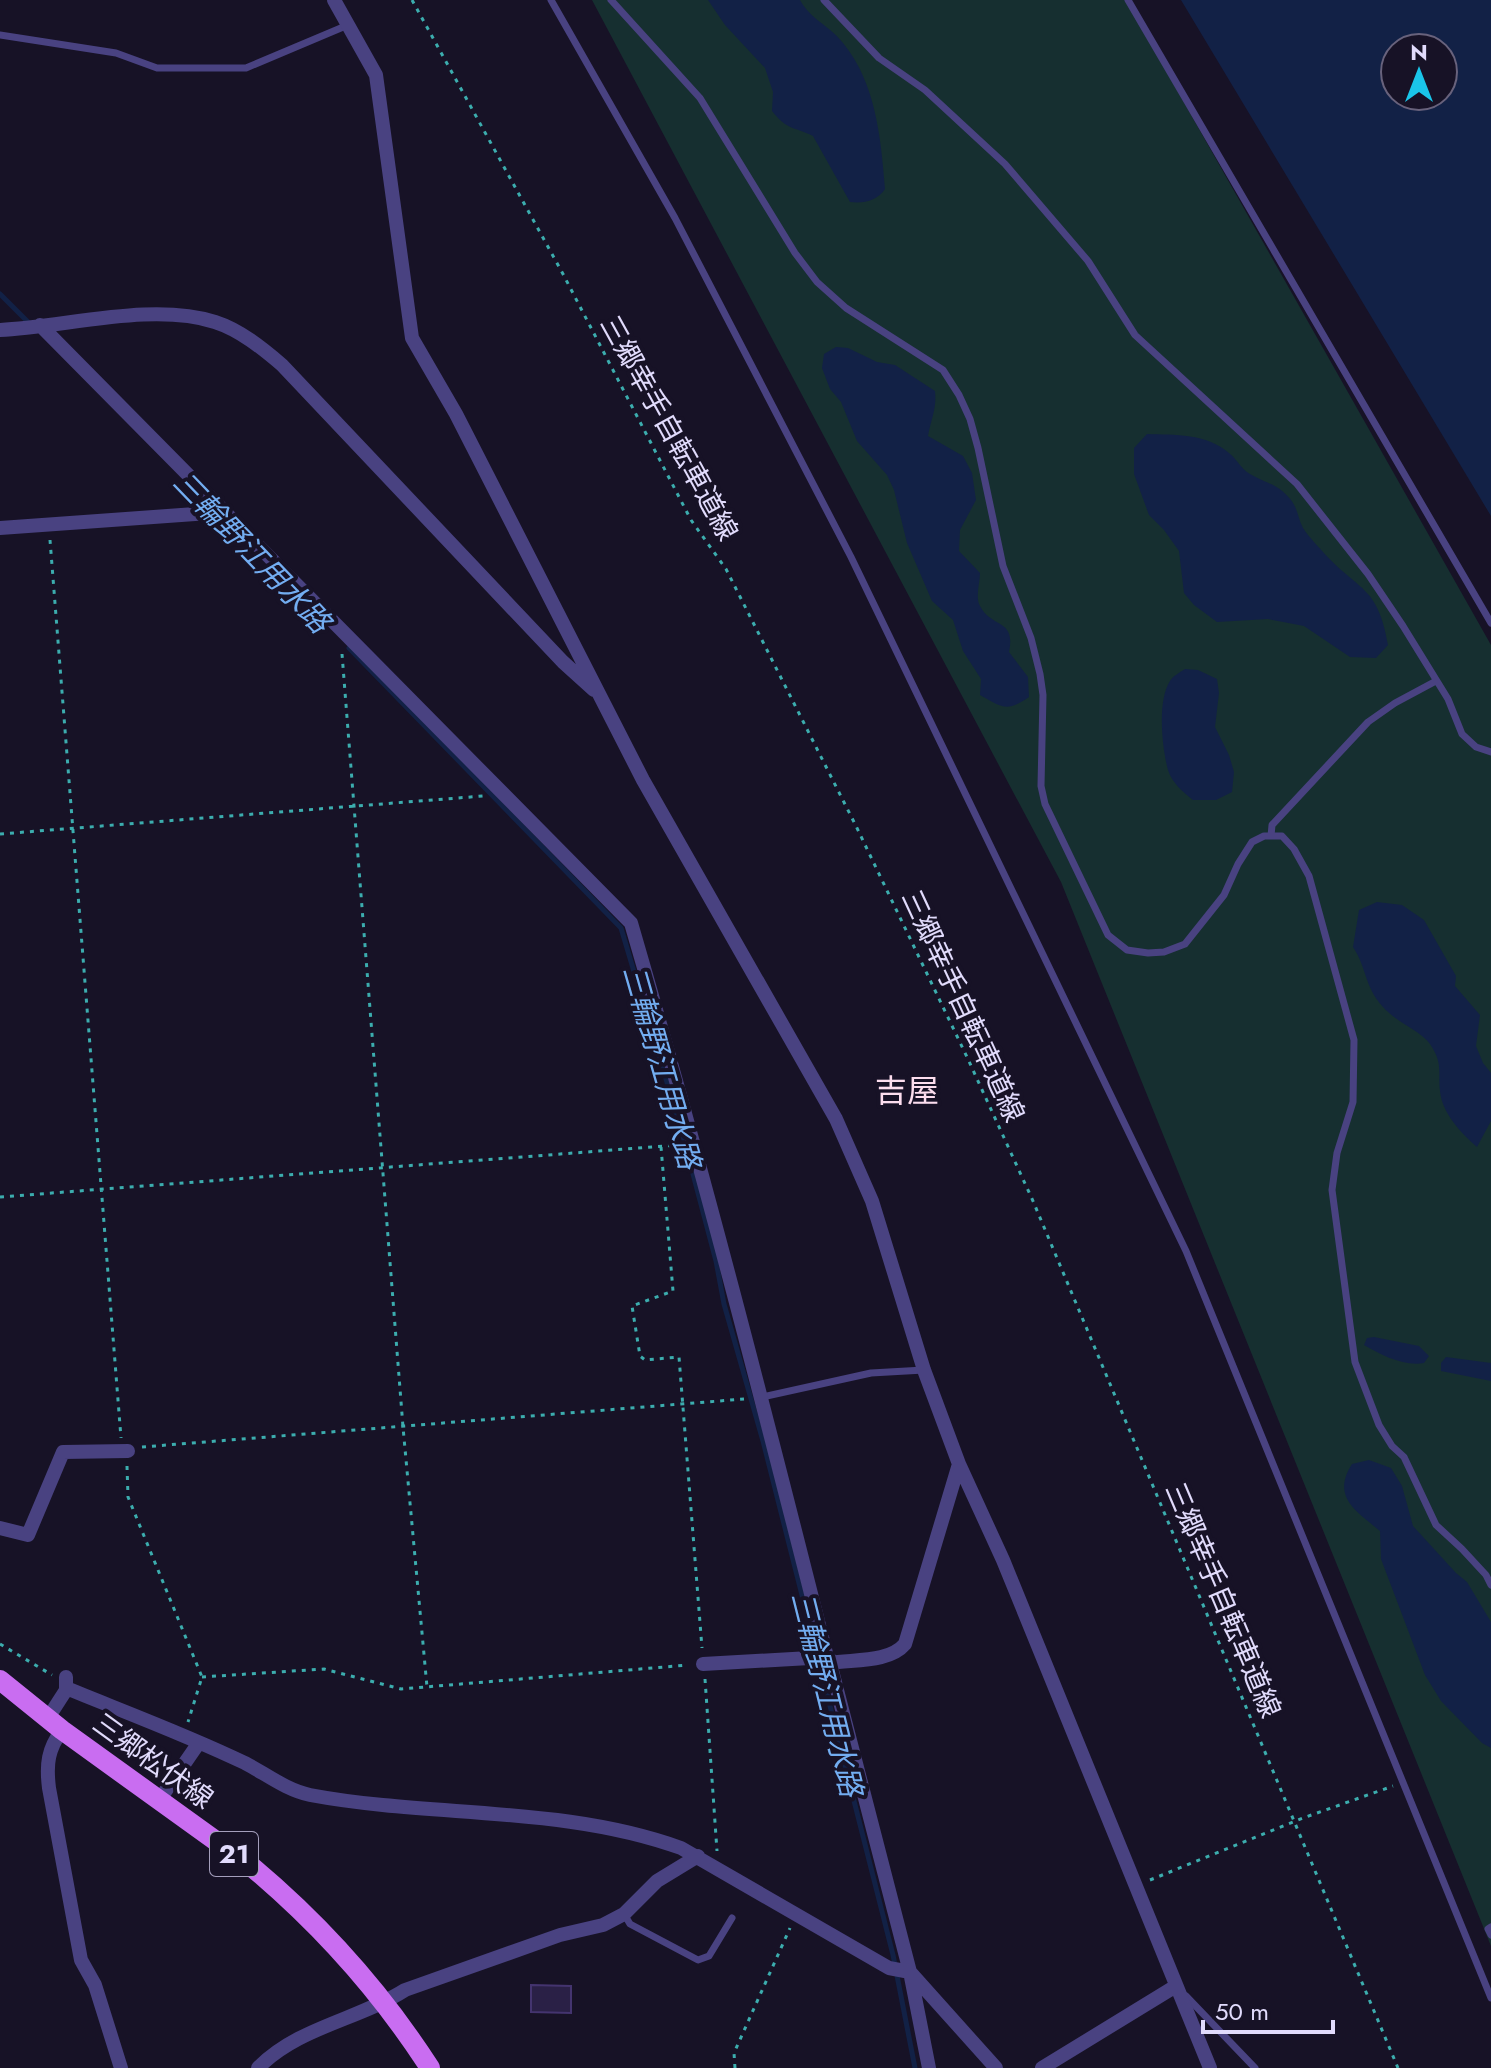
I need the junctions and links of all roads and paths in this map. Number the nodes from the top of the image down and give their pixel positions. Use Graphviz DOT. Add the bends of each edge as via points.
graph roads {
  1 [pos="334,0"];
  2 [pos="412,0"];
  3 [pos="551,0"];
  4 [pos="611,0"];
  5 [pos="824,0"];
  6 [pos="1128,0"];
  7 [pos="348,25"];
  8 [pos="0,35"];
  9 [pos="40,325"];
  10 [pos="0,330"];
  11 [pos="223,512"];
  12 [pos="48,525"];
  13 [pos="0,528"];
  14 [pos="1491,623"];
  15 [pos="340,629"];
  16 [pos="1436,681"];
  17 [pos="600,695"];
  18 [pos="1491,752"];
  19 [pos="506,794"];
  20 [pos="354,806"];
  21 [pos="71,829"];
  22 [pos="0,834"];
  23 [pos="1271,836"];
  24 [pos="693,1142"];
  25 [pos="661,1147"];
  26 [pos="383,1167"];
  27 [pos="101,1188"];
  28 [pos="0,1197"];
  29 [pos="924,1370"];
  30 [pos="762,1397"];
  31 [pos="685,1404"];
  32 [pos="403,1427"];
  33 [pos="125,1451"];
  34 [pos="959,1464"];
  35 [pos="0,1528"];
  36 [pos="1491,1585"];
  37 [pos="0,1644"];
  38 [pos="830,1660"];
  39 [pos="703,1664"];
  40 [pos="202,1677"];
  41 [pos="0,1680"];
  42 [pos="66,1682"];
  43 [pos="427,1687"];
  44 [pos="55,1724"];
  45 [pos="183,1737"];
  46 [pos="198,1744"];
  47 [pos="1394,1786"];
  48 [pos="160,1799"];
  49 [pos="1295,1821"];
  50 [pos="698,1856"];
  51 [pos="717,1867"];
  52 [pos="1136,1886"];
  53 [pos="624,1914"];
  54 [pos="796,1915"];
  55 [pos="732,1918"];
  56 [pos="1491,1927"];
  57 [pos="1491,1935"];
  58 [pos="910,1972"];
  59 [pos="1176,1986"];
  60 [pos="1491,1998"];
  61 [pos="384,2003"];
  62 [pos="121,2068"];
  63 [pos="258,2068"];
  64 [pos="430,2068"];
  65 [pos="735,2068"];
  66 [pos="929,2068"];
  67 [pos="996,2068"];
  68 [pos="1042,2068"];
  69 [pos="1210,2068"];
  70 [pos="1255,2068"];
  71 [pos="1398,2068"];
  1 -- 7 [label="street"];
  2 -- 49 [label="path, 三郷幸手自転車道線" via="691,520 726,569 856,826 1033,1201"];
  3 -- 60 [label="lane" via="675,218 851,557 1186,1251"];
  4 -- 23 [label="lane" via="700,98 817,282 846,308 943,370 959,395 978,448 1003,566 1040,674 1045,804 1108,935 1127,950 1148,953 1185,944 1224,895 1252,842"];
  5 -- 16 [label="lane" via="879,58 925,90 1005,164 1088,261 1135,335 1297,484 1368,574"];
  6 -- 14 [label="lane"];
  7 -- 8 [label="lane" via="246,68 157,68 116,53"];
  7 -- 17 [label="street" via="376,75 412,338"];
  9 -- 10 [label="street"];
  9 -- 11 [label="street"];
  9 -- 17 [label="street" via="179,316 214,322 262,347"];
  11 -- 12 [label="street"];
  11 -- 15 [label="street"];
  12 -- 13 [label="street"];
  12 -- 21 [label="path"];
  15 -- 19 [label="street"];
  15 -- 20 [label="path"];
  16 -- 18 [label="lane" via="1462,734"];
  16 -- 23 [label="lane" via="1368,722 1272,825"];
  17 -- 29 [label="street" via="836,1119 872,1201"];
  19 -- 20 [label="path"];
  19 -- 24 [label="street" via="631,923"];
  20 -- 21 [label="path"];
  20 -- 26 [label="path"];
  21 -- 22 [label="path"];
  21 -- 27 [label="path"];
  23 -- 36 [label="lane" via="1282,836 1309,876 1354,1040 1353,1102 1332,1190 1355,1362 1379,1425 1404,1457 1436,1525"];
  24 -- 25 [label="path"];
  24 -- 30 [label="street"];
  25 -- 26 [label="path"];
  25 -- 31 [label="path" via="673,1291 632,1306 640,1356 679,1357"];
  26 -- 27 [label="path"];
  26 -- 32 [label="path"];
  27 -- 28 [label="path"];
  27 -- 33 [label="path"];
  29 -- 30 [label="lane" via="871,1373"];
  29 -- 34 [label="street"];
  30 -- 31 [label="path"];
  30 -- 38 [label="street"];
  31 -- 32 [label="path"];
  31 -- 39 [label="path"];
  32 -- 33 [label="path"];
  32 -- 43 [label="path"];
  33 -- 35 [label="street" via="63,1452 28,1535"];
  33 -- 40 [label="path" via="128,1497"];
  34 -- 38 [label="street" via="905,1644 898,1653 885,1656"];
  34 -- 52 [label="street"];
  37 -- 42 [label="path"];
  38 -- 39 [label="street"];
  38 -- 58 [label="street"];
  39 -- 43 [label="path"];
  39 -- 51 [label="path"];
  40 -- 43 [label="path" via="324,1669 401,1689"];
  40 -- 45 [label="path"];
  41 -- 44 [label="main road, 三郷松伏線 / 21"];
  42 -- 44 [label="street"];
  42 -- 45 [label="street"];
  44 -- 48 [label="main road, 三郷松伏線 / 21"];
  44 -- 62 [label="street" via="47,1765 49,1788 81,1960 95,1985"];
  45 -- 46 [label="street"];
  46 -- 48 [label="street"];
  46 -- 50 [label="street" via="308,1795 585,1822 653,1838"];
  47 -- 49 [label="path"];
  48 -- 61 [label="main road, 三郷松伏線 / 21" via="279,1889"];
  49 -- 52 [label="path"];
  49 -- 71 [label="path, 三郷幸手自転車道線"];
  50 -- 51 [label="street"];
  50 -- 53 [label="street" via="657,1881"];
  51 -- 54 [label="street"];
  52 -- 59 [label="street"];
  53 -- 55 [label="lane" via="630,1924 698,1960 709,1956"];
  53 -- 61 [label="street" via="405,1990"];
  54 -- 58 [label="street" via="889,1968"];
  54 -- 65 [label="path" via="734,2053"];
  56 -- 57 [label="lane"];
  58 -- 66 [label="street"];
  58 -- 67 [label="street"];
  59 -- 68 [label="street"];
  59 -- 69 [label="street"];
  59 -- 70 [label="lane"];
  61 -- 63 [label="street" via="308,2033"];
  61 -- 64 [label="main road, 三郷松伏線 / 21"];
}
